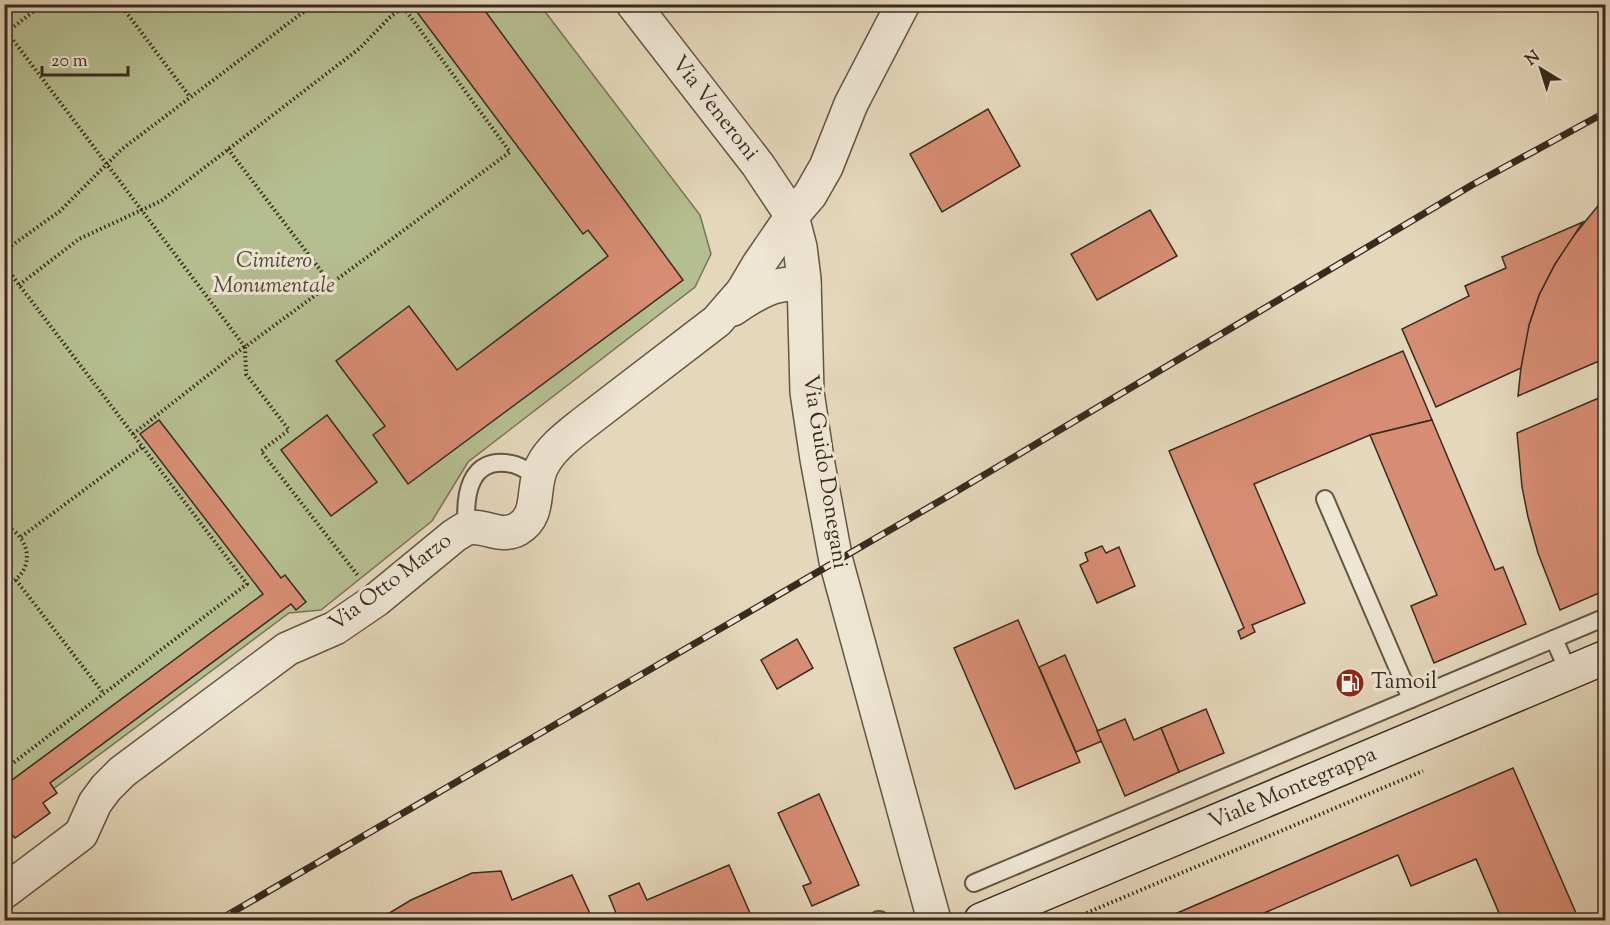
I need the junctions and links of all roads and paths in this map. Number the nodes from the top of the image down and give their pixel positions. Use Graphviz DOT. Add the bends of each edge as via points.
graph roads {
  1 [pos="42,4"];
  2 [pos="120,4"];
  3 [pos="314,4"];
  4 [pos="633,4"];
  5 [pos="903,4"];
  6 [pos="403,6"];
  7 [pos="5,32"];
  8 [pos="190,97"];
  9 [pos="228,149"];
  10 [pos="107,164"];
  11 [pos="142,210"];
  12 [pos="792,216"];
  13 [pos="4,251"];
  14 [pos="5,268"];
  15 [pos="331,284"];
  16 [pos="19,285"];
  17 [pos="804,286"];
  18 [pos="717,321"];
  19 [pos="245,346"];
  20 [pos="133,434"];
  21 [pos="142,447"];
  22 [pos="538,476"];
  23 [pos="1325,499"];
  24 [pos="4,525"];
  25 [pos="467,528"];
  26 [pos="21,537"];
  27 [pos="16,580"];
  28 [pos="4,586"];
  29 [pos="376,600"];
  30 [pos="1605,617"];
  31 [pos="1554,639"];
  32 [pos="1605,657"];
  33 [pos="1569,673"];
  34 [pos="104,694"];
  35 [pos="1411,699"];
  36 [pos="1431,767"];
  37 [pos="4,770"];
  38 [pos="974,883"];
  39 [pos="4,892"];
  40 [pos="934,921"];
  41 [pos="981,921"];
  42 [pos="1070,921"];
  1 -- 7 [label="path"];
  2 -- 8 [label="path"];
  3 -- 8 [label="path"];
  4 -- 12 [label="street, Via Veneroni" via="751,156"];
  5 -- 12 [label="street" via="851,104 826,167"];
  6 -- 9 [label="path" via="360,48"];
  6 -- 15 [label="path" via="510,152"];
  7 -- 10 [label="path"];
  8 -- 10 [label="path"];
  9 -- 11 [label="path" via="160,201"];
  9 -- 15 [label="path"];
  10 -- 11 [label="path"];
  10 -- 13 [label="path" via="60,211"];
  11 -- 16 [label="path" via="79,239"];
  11 -- 19 [label="path"];
  12 -- 17 [label="street, Via Guido Donegani"];
  12 -- 18 [label="street, Via Otto Marzo" via="743,291"];
  14 -- 16 [label="path"];
  15 -- 19 [label="path"];
  16 -- 20 [label="path"];
  17 -- 18 [label="street" via="766,289"];
  17 -- 40 [label="street, Via Guido Donegani" via="807,392 831,538"];
  18 -- 22 [label="street, Via Otto Marzo" via="563,439"];
  19 -- 20 [label="path"];
  19 -- 29 [label="path" via="246,374 289,430 261,451"];
  20 -- 21 [label="path"];
  21 -- 26 [label="path"];
  21 -- 34 [label="path" via="247,584"];
  22 -- 25 [label="street, Via Otto Marzo" via="534,508 525,524 506,533"];
  22 -- 25 [label="lane" via="513,465 493,464 483,469 468,489"];
  23 -- 35 [label="lane"];
  24 -- 26 [label="path"];
  25 -- 29 [label="street, Via Otto Marzo"];
  26 -- 27 [label="path" via="26,545 26,564"];
  27 -- 28 [label="path"];
  27 -- 34 [label="path"];
  29 -- 39 [label="street, Via Otto Marzo" via="335,628 287,649 122,772 94,803 81,834"];
  30 -- 31 [label="lane"];
  31 -- 33 [label="lane"];
  31 -- 35 [label="lane"];
  32 -- 33 [label="street, Viale Montegrappa"];
  33 -- 41 [label="street, Viale Montegrappa"];
  34 -- 37 [label="path"];
  35 -- 38 [label="lane"];
  36 -- 42 [label="path"];
}
